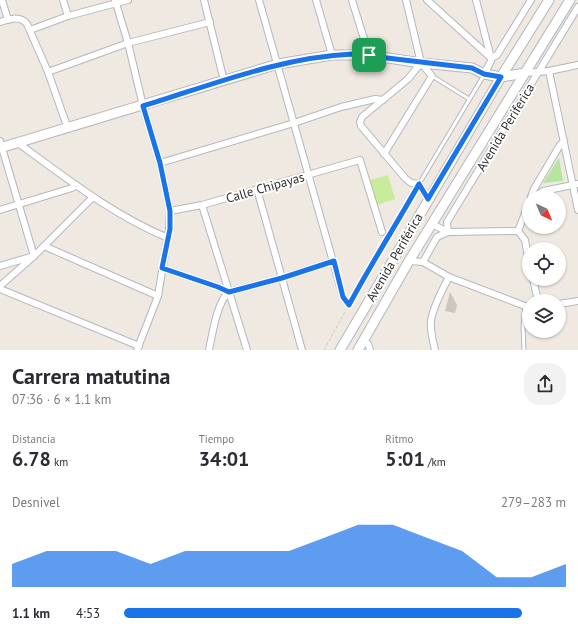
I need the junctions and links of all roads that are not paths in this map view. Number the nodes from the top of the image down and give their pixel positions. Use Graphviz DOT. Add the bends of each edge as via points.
graph roads {
  1 [pos="2,0"];
  2 [pos="63,0"];
  3 [pos="128,0"];
  4 [pos="204,0"];
  5 [pos="259,0"];
  6 [pos="316,0"];
  7 [pos="352,0"];
  8 [pos="406,0"];
  9 [pos="427,0"];
  10 [pos="476,0"];
  11 [pos="531,0"];
  12 [pos="549,0"];
  13 [pos="570,0"];
  14 [pos="115,2"];
  15 [pos="578,7"];
  16 [pos="68,16"];
  17 [pos="8,20"];
  18 [pos="0,22"];
  19 [pos="210,22"];
  20 [pos="30,30"];
  21 [pos="128,43"];
  22 [pos="332,55"];
  23 [pos="369,55"];
  24 [pos="491,58"];
  25 [pos="421,63"];
  26 [pos="278,64"];
  27 [pos="578,65"];
  28 [pos="549,71"];
  29 [pos="48,72"];
  30 [pos="539,72"];
  31 [pos="525,73"];
  32 [pos="484,74"];
  33 [pos="432,76"];
  34 [pos="501,77"];
  35 [pos="224,81"];
  36 [pos="469,99"];
  37 [pos="383,100"];
  38 [pos="143,106"];
  39 [pos="294,123"];
  40 [pos="68,129"];
  41 [pos="564,141"];
  42 [pos="18,143"];
  43 [pos="1,146"];
  44 [pos="384,154"];
  45 [pos="160,163"];
  46 [pos="309,175"];
  47 [pos="419,184"];
  48 [pos="76,185"];
  49 [pos="576,185"];
  50 [pos="257,189"];
  51 [pos="534,190"];
  52 [pos="548,190"];
  53 [pos="93,197"];
  54 [pos="428,199"];
  55 [pos="18,205"];
  56 [pos="202,205"];
  57 [pos="0,210"];
  58 [pos="578,210"];
  59 [pos="170,211"];
  60 [pos="522,221"];
  61 [pos="432,224"];
  62 [pos="518,231"];
  63 [pos="382,232"];
  64 [pos="448,232"];
  65 [pos="168,238"];
  66 [pos="525,242"];
  67 [pos="44,246"];
  68 [pos="34,256"];
  69 [pos="334,261"];
  70 [pos="409,261"];
  71 [pos="423,262"];
  72 [pos="0,266"];
  73 [pos="162,268"];
  74 [pos="449,277"];
  75 [pos="282,278"];
  76 [pos="0,286"];
  77 [pos="0,289"];
  78 [pos="229,292"];
  79 [pos="158,296"];
  80 [pos="578,301"];
  81 [pos="566,303"];
  82 [pos="522,304"];
  83 [pos="349,305"];
  84 [pos="523,338"];
  85 [pos="363,341"];
  86 [pos="138,348"];
  87 [pos="209,350"];
  88 [pos="247,350"];
  89 [pos="302,350"];
  90 [pos="340,350"];
  91 [pos="358,350"];
  92 [pos="370,350"];
  93 [pos="435,350"];
  94 [pos="524,350"];
  1 -- 17 [label="street"];
  2 -- 16 [label="street"];
  3 -- 14 [label="street"];
  4 -- 19 [label="street"];
  5 -- 26 [label="street"];
  6 -- 22 [label="street"];
  7 -- 23 [label="street"];
  8 -- 25 [label="street"];
  9 -- 24 [label="street"];
  10 -- 24 [label="street"];
  11 -- 24 [label="street" via="497,55"];
  12 -- 34 [label="street, Avenida Periférica"];
  13 -- 31 [label="street, Avenida Periférica"];
  14 -- 16 [label="street"];
  14 -- 21 [label="street"];
  15 -- 30 [label="street, Avenida Periferica"];
  16 -- 20 [label="street"];
  17 -- 18 [label="street"];
  17 -- 20 [label="street" via="21,18"];
  19 -- 21 [label="street"];
  19 -- 35 [label="street"];
  20 -- 29 [label="street"];
  21 -- 29 [label="street"];
  21 -- 38 [label="street"];
  22 -- 23 [label="street"];
  22 -- 26 [label="street"];
  23 -- 25 [label="street"];
  24 -- 32 [label="street"];
  25 -- 32 [label="street" via="472,68"];
  25 -- 33 [label="street"];
  25 -- 37 [label="street" via="408,79"];
  26 -- 35 [label="street"];
  26 -- 39 [label="street"];
  27 -- 28 [label="street"];
  28 -- 30 [label="street"];
  28 -- 41 [label="street"];
  29 -- 40 [label="street"];
  30 -- 31 [label="street"];
  30 -- 64 [label="street, Avenida Periferica" via="447,222"];
  31 -- 34 [label="street"];
  31 -- 61 [label="street, Avenida Periférica"];
  32 -- 34 [label="street"];
  32 -- 36 [label="lane"];
  33 -- 36 [label="lane"];
  33 -- 44 [label="street"];
  34 -- 54 [label="street, Avenida Periférica"];
  35 -- 38 [label="street"];
  36 -- 47 [label="lane"];
  37 -- 39 [label="street" via="375,99 341,107"];
  37 -- 44 [label="street" via="360,122"];
  38 -- 40 [label="street"];
  38 -- 45 [label="street"];
  39 -- 45 [label="street"];
  39 -- 46 [label="street"];
  40 -- 42 [label="street"];
  41 -- 49 [label="street"];
  41 -- 51 [label="street"];
  42 -- 43 [label="street"];
  42 -- 48 [label="street"];
  43 -- 55 [label="street"];
  44 -- 47 [label="street" via="405,178 411,183"];
  45 -- 59 [label="street"];
  46 -- 50 [label="street, Calle Chipayas"];
  46 -- 63 [label="street, Calle Chipayas" via="360,160"];
  46 -- 69 [label="street"];
  47 -- 54 [label="street"];
  48 -- 53 [label="street"];
  48 -- 55 [label="street"];
  49 -- 52 [label="street"];
  49 -- 58 [label="street"];
  50 -- 56 [label="street, Calle Chipayas"];
  50 -- 75 [label="street"];
  53 -- 65 [label="street" via="145,228"];
  53 -- 67 [label="street"];
  54 -- 90 [label="street, Avenida Periférica"];
  55 -- 57 [label="street"];
  55 -- 68 [label="street"];
  56 -- 59 [label="street, Calle Chipayas"];
  56 -- 78 [label="street"];
  59 -- 65 [label="street"];
  60 -- 62 [label="street"];
  61 -- 64 [label="street"];
  61 -- 70 [label="street, Avenida Periférica"];
  62 -- 64 [label="street"];
  62 -- 66 [label="street"];
  64 -- 71 [label="street" via="437,237"];
  65 -- 73 [label="street"];
  67 -- 68 [label="street"];
  67 -- 79 [label="street"];
  68 -- 72 [label="street"];
  68 -- 76 [label="street"];
  69 -- 75 [label="street"];
  69 -- 83 [label="street" via="343,297"];
  70 -- 71 [label="street"];
  70 -- 85 [label="street, Avenida Periférica"];
  71 -- 74 [label="street"];
  73 -- 78 [label="street"];
  73 -- 79 [label="street"];
  74 -- 82 [label="street"];
  74 -- 93 [label="street" via="431,321"];
  75 -- 78 [label="street"];
  75 -- 89 [label="street"];
  77 -- 86 [label="street"];
  78 -- 87 [label="street" via="220,306"];
  78 -- 88 [label="street"];
  79 -- 86 [label="street"];
  80 -- 81 [label="street"];
  84 -- 94 [label="lane"];
  85 -- 91 [label="street, Avenida Periférica"];
  85 -- 92 [label="street" via="368,344"];
}
